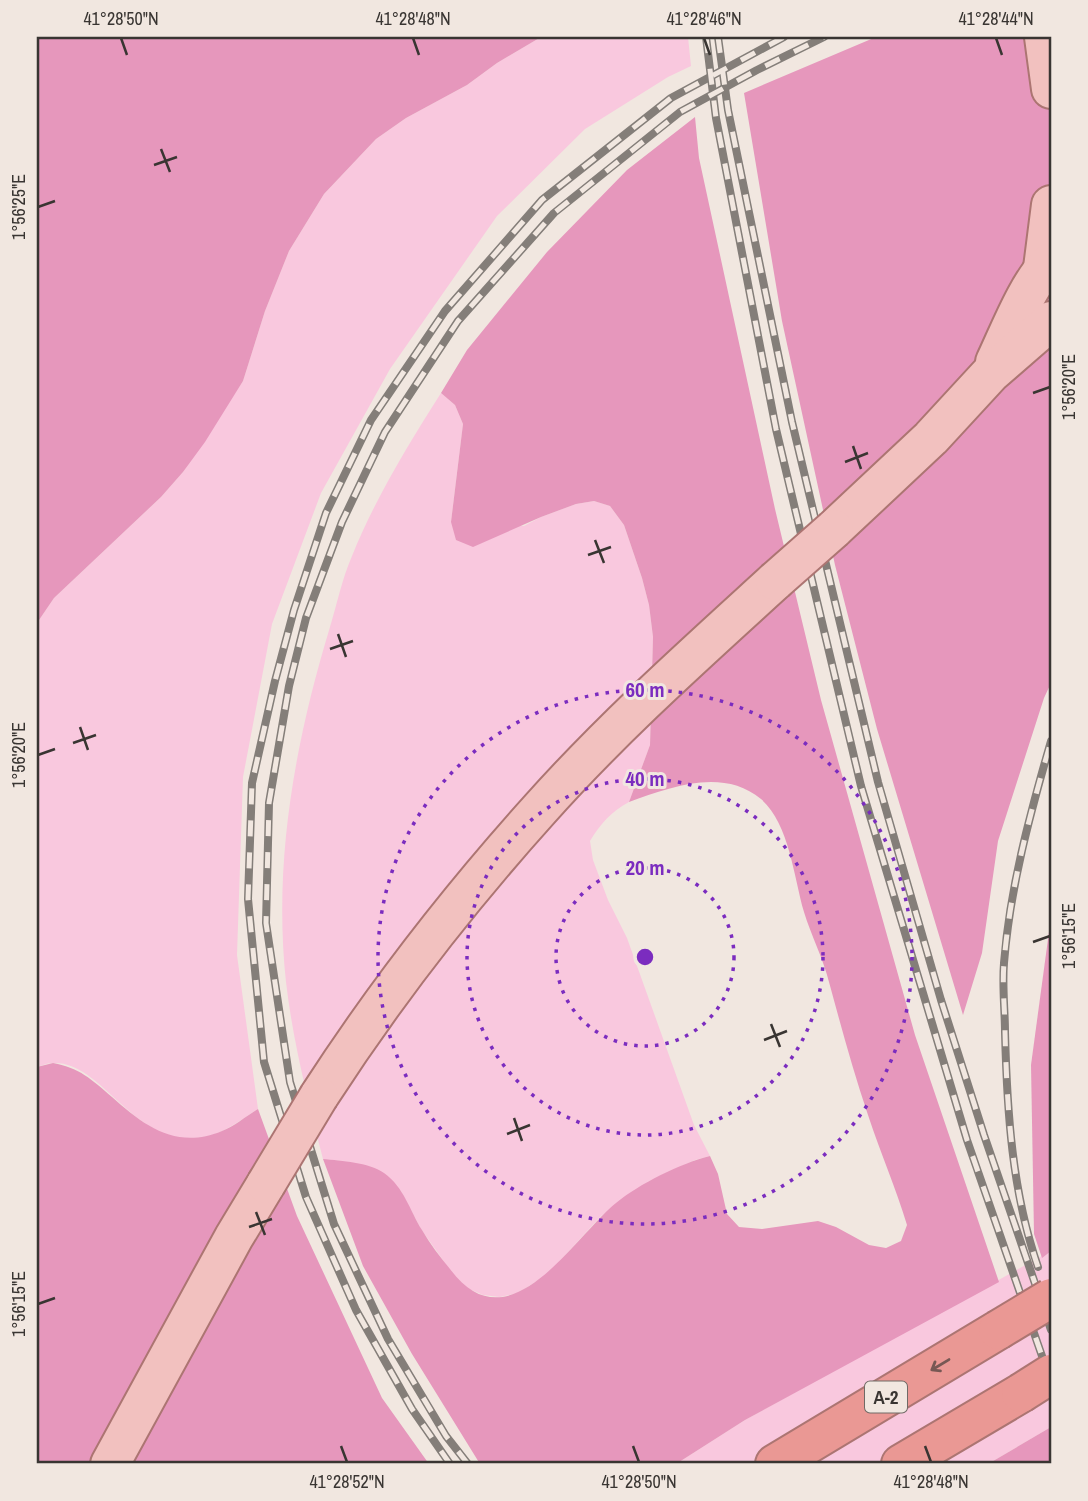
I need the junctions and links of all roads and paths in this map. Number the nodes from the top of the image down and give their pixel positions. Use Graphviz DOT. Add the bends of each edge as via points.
graph roads {
  1 [pos="1044,37"];
  2 [pos="1051,89"];
  3 [pos="1051,205"];
  4 [pos="1047,265"];
  5 [pos="1051,321"];
  6 [pos="989,374"];
  7 [pos="1051,1298"];
  8 [pos="1036,1383"];
  9 [pos="110,1464"];
  10 [pos="775,1464"];
  11 [pos="901,1464"];
  1 -- 2 [label="main road"];
  3 -- 4 [label="main road"];
  4 -- 6 [label="main road"];
  5 -- 6 [label="main road"];
  6 -- 9 [label="main road, bridge" via="931,438 656,690 539,809 412,961 319,1096 233,1237"];
  7 -- 10 [label="highway, A-2, one-way, bridge"];
  8 -- 11 [label="highway"];
}
